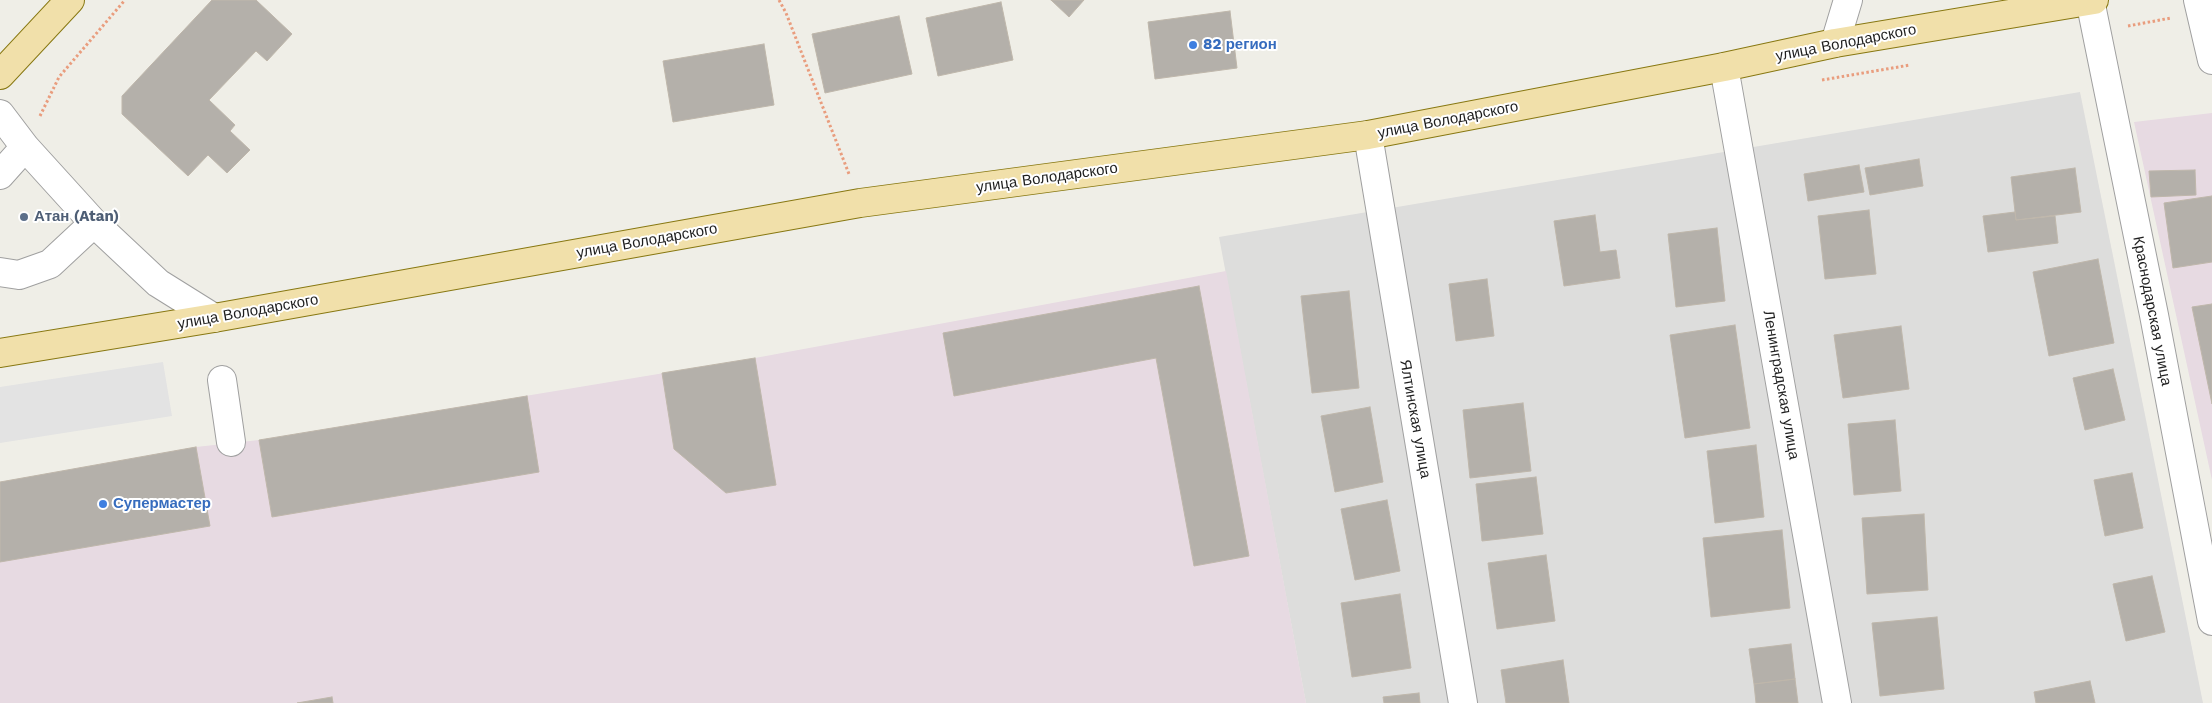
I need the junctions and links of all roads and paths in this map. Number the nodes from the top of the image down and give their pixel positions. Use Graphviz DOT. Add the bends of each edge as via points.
graph roads {
  1 [pos="70,0"];
  2 [pos="125,0"];
  3 [pos="778,0"];
  4 [pos="1848,0"];
  5 [pos="2091,0"];
  6 [pos="2198,0"];
  7 [pos="1836,43"];
  8 [pos="2212,60"];
  9 [pos="1724,67"];
  10 [pos="0,75"];
  11 [pos="0,114"];
  12 [pos="1368,135"];
  13 [pos="25,147"];
  14 [pos="0,175"];
  15 [pos="860,203"];
  16 [pos="94,223"];
  17 [pos="0,272"];
  18 [pos="214,318"];
  19 [pos="0,353"];
  20 [pos="222,380"];
  21 [pos="230,442"];
  22 [pos="2212,621"];
  23 [pos="1463,703"];
  24 [pos="1837,703"];
  1 -- 10 [label="main road"];
  2 -- 13 [label="path" via="59,77"];
  3 -- 15 [label="path" via="786,13"];
  4 -- 7 [label="street"];
  5 -- 7 [label="main road, улица Володарского"];
  5 -- 22 [label="street, Краснодарская улица"];
  6 -- 8 [label="street"];
  7 -- 9 [label="main road, улица Володарского"];
  9 -- 12 [label="main road, улица Володарского"];
  9 -- 24 [label="street, Ленинградская улица"];
  11 -- 13 [label="street"];
  12 -- 15 [label="main road, улица Володарского"];
  12 -- 23 [label="street, Ялтинская улица"];
  13 -- 14 [label="street"];
  13 -- 16 [label="street"];
  15 -- 18 [label="main road, улица Володарского"];
  16 -- 17 [label="street" via="50,264 19,276"];
  16 -- 18 [label="street" via="158,283"];
  18 -- 19 [label="main road, улица Володарского"];
  20 -- 21 [label="street"];
}
